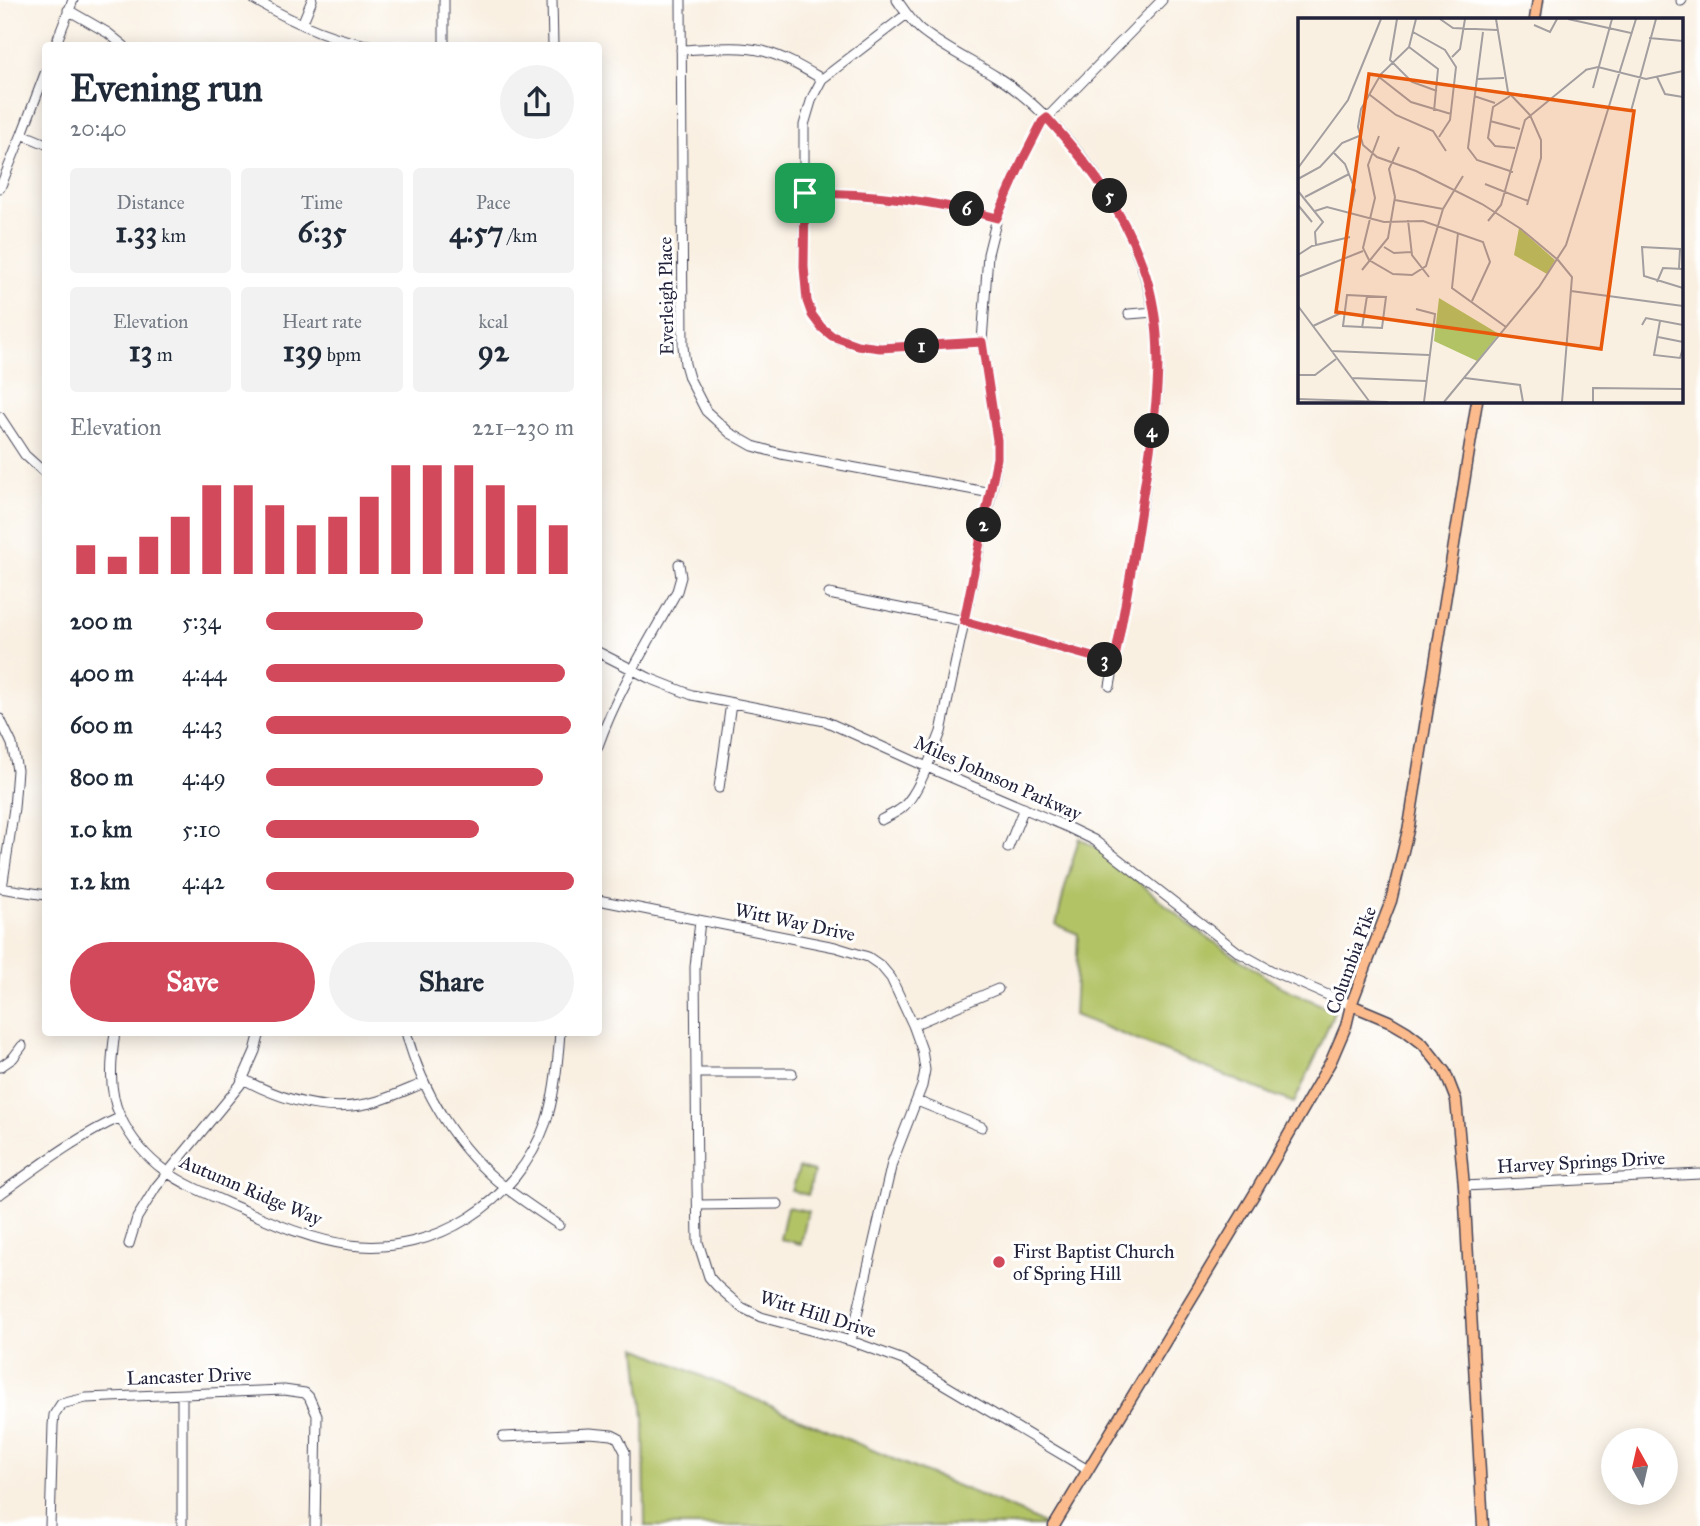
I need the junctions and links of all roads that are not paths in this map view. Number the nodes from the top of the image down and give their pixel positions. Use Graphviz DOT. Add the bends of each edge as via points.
graph roads {
  1 [pos="73,0"];
  2 [pos="255,0"];
  3 [pos="312,0"];
  4 [pos="444,0"];
  5 [pos="552,0"];
  6 [pos="681,0"];
  7 [pos="897,0"];
  8 [pos="1161,0"];
  9 [pos="1538,0"];
  10 [pos="68,10"];
  11 [pos="906,13"];
  12 [pos="1535,18"];
  13 [pos="302,24"];
  14 [pos="56,42"];
  15 [pos="119,42"];
  16 [pos="359,42"];
  17 [pos="444,42"];
  18 [pos="553,42"];
  19 [pos="681,50"];
  20 [pos="822,79"];
  21 [pos="42,82"];
  22 [pos="1047,118"];
  23 [pos="22,134"];
  24 [pos="42,142"];
  25 [pos="0,188"];
  26 [pos="805,193"];
  27 [pos="997,218"];
  28 [pos="1154,312"];
  29 [pos="1129,314"];
  30 [pos="982,342"];
  31 [pos="1477,402"];
  32 [pos="0,417"];
  33 [pos="42,470"];
  34 [pos="991,494"];
  35 [pos="679,564"];
  36 [pos="829,594"];
  37 [pos="964,621"];
  38 [pos="602,654"];
  39 [pos="1114,663"];
  40 [pos="633,670"];
  41 [pos="1110,686"];
  42 [pos="731,703"];
  43 [pos="0,719"];
  44 [pos="602,736"];
  45 [pos="927,767"];
  46 [pos="719,788"];
  47 [pos="1024,808"];
  48 [pos="881,820"];
  49 [pos="1008,848"];
  50 [pos="1,888"];
  51 [pos="42,894"];
  52 [pos="602,901"];
  53 [pos="700,920"];
  54 [pos="998,989"];
  55 [pos="1350,1005"];
  56 [pos="913,1025"];
  57 [pos="114,1036"];
  58 [pos="259,1036"];
  59 [pos="407,1036"];
  60 [pos="560,1036"];
  61 [pos="22,1046"];
  62 [pos="0,1067"];
  63 [pos="696,1073"];
  64 [pos="792,1073"];
  65 [pos="243,1079"];
  66 [pos="424,1083"];
  67 [pos="917,1101"];
  68 [pos="121,1117"];
  69 [pos="982,1127"];
  70 [pos="167,1173"];
  71 [pos="1700,1174"];
  72 [pos="1464,1186"];
  73 [pos="506,1187"];
  74 [pos="0,1194"];
  75 [pos="778,1204"];
  76 [pos="698,1205"];
  77 [pos="559,1225"];
  78 [pos="129,1244"];
  79 [pos="851,1341"];
  80 [pos="182,1395"];
  81 [pos="503,1437"];
  82 [pos="1088,1470"];
  83 [pos="48,1525"];
  84 [pos="182,1526"];
  85 [pos="315,1526"];
  86 [pos="625,1526"];
  87 [pos="1054,1526"];
  88 [pos="1483,1526"];
  1 -- 10 [label="street"];
  2 -- 13 [label="street"];
  3 -- 13 [label="street"];
  4 -- 17 [label="street"];
  5 -- 18 [label="street"];
  6 -- 19 [label="street, Everleigh Place"];
  7 -- 11 [label="street"];
  8 -- 22 [label="street"];
  9 -- 12 [label="main road"];
  10 -- 14 [label="street"];
  10 -- 15 [label="street"];
  11 -- 20 [label="street"];
  11 -- 22 [label="street" via="919,28 1021,93"];
  13 -- 16 [label="street"];
  19 -- 20 [label="street" via="763,51"];
  19 -- 34 [label="street, Everleigh Place" via="683,346 689,378 706,411 753,446"];
  20 -- 26 [label="street" via="804,125"];
  21 -- 23 [label="street"];
  22 -- 27 [label="street"];
  22 -- 28 [label="street" via="1092,170 1116,207 1143,266"];
  23 -- 24 [label="street"];
  23 -- 25 [label="street"];
  26 -- 27 [label="street" via="886,196"];
  26 -- 30 [label="street" via="807,301 821,327 857,345 880,348"];
  27 -- 30 [label="street" via="988,254"];
  28 -- 29 [label="street"];
  28 -- 39 [label="street" via="1155,412"];
  30 -- 34 [label="street" via="997,440"];
  31 -- 55 [label="main road, Columbia Pike" via="1409,825 1391,901"];
  32 -- 33 [label="street" via="25,455"];
  34 -- 37 [label="street"];
  35 -- 40 [label="street" via="677,591"];
  36 -- 37 [label="street"];
  37 -- 39 [label="street"];
  37 -- 45 [label="street" via="946,713"];
  38 -- 40 [label="street, Miles Johnson Parkway"];
  39 -- 41 [label="street"];
  40 -- 42 [label="street, Miles Johnson Parkway" via="692,695"];
  40 -- 44 [label="street"];
  42 -- 45 [label="street, Miles Johnson Parkway" via="825,721"];
  42 -- 46 [label="street"];
  43 -- 50 [label="street" via="17,770"];
  45 -- 47 [label="street, Miles Johnson Parkway"];
  45 -- 48 [label="street" via="903,808"];
  47 -- 49 [label="street"];
  47 -- 55 [label="street, Miles Johnson Parkway" via="1094,840 1238,952"];
  50 -- 51 [label="street"];
  52 -- 53 [label="street, Witt Way Drive"];
  53 -- 56 [label="street, Witt Way Drive" via="868,957 891,978"];
  53 -- 63 [label="street, Witt Hill Drive" via="695,967"];
  54 -- 56 [label="street"];
  55 -- 72 [label="main road" via="1406,1031 1445,1072 1456,1100"];
  55 -- 82 [label="main road, Columbia Pike" via="1331,1060"];
  56 -- 67 [label="street, Witt Way Drive" via="925,1070"];
  57 -- 68 [label="street, Autumn Ridge Way" via="111,1077"];
  58 -- 65 [label="street"];
  59 -- 66 [label="street"];
  60 -- 73 [label="street, Autumn Ridge Way" via="546,1121 529,1157"];
  61 -- 62 [label="street"];
  63 -- 64 [label="street"];
  63 -- 76 [label="street, Witt Hill Drive"];
  65 -- 66 [label="street" via="293,1101 317,1105 378,1101"];
  65 -- 70 [label="street"];
  66 -- 73 [label="street" via="459,1140"];
  67 -- 69 [label="street"];
  67 -- 79 [label="street, Witt Way Drive" via="892,1163"];
  68 -- 70 [label="street, Autumn Ridge Way" via="145,1154"];
  68 -- 74 [label="street" via="74,1141"];
  70 -- 73 [label="street, Autumn Ridge Way" via="283,1226 327,1241 370,1247 403,1244 451,1229 483,1209"];
  70 -- 78 [label="street" via="137,1218"];
  71 -- 72 [label="street, Harvey Springs Drive"];
  72 -- 88 [label="main road"];
  73 -- 77 [label="street"];
  75 -- 76 [label="street"];
  76 -- 79 [label="street, Witt Hill Drive" via="698,1242 709,1277 717,1286 761,1317"];
  79 -- 82 [label="street, Witt Hill Drive" via="903,1360"];
  80 -- 83 [label="street, Lancaster Drive" via="86,1398 61,1404 53,1425"];
  80 -- 84 [label="street"];
  80 -- 85 [label="street, Lancaster Drive" via="305,1393 317,1415"];
  81 -- 86 [label="street" via="590,1433 618,1438 625,1452"];
  82 -- 87 [label="main road, Columbia Pike"];
}
